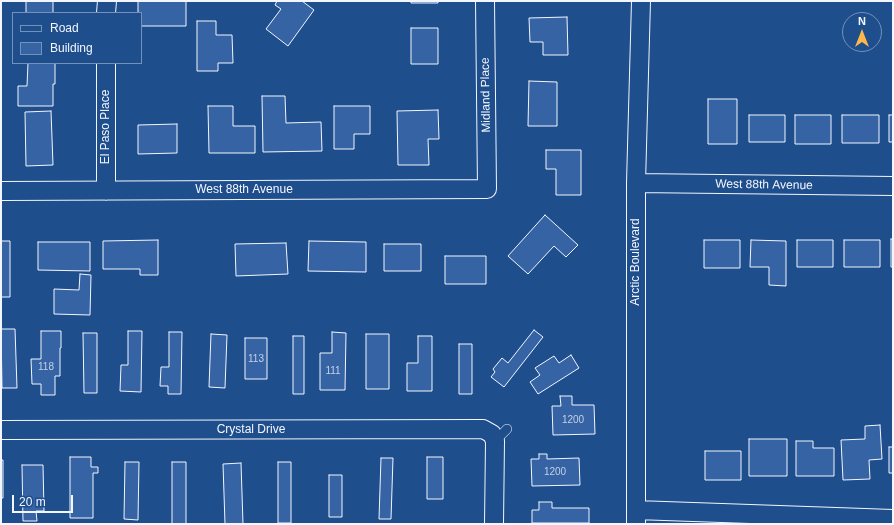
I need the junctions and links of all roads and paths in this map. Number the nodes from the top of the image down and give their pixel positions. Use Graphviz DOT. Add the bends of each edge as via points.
graph roads {
  1 [pos="106,1"];
  2 [pos="485,1"];
  3 [pos="641,1"];
  4 [pos="106,12"];
  5 [pos="106,64"];
  6 [pos="636,183"];
  7 [pos="893,186"];
  8 [pos="487,189"];
  9 [pos="1,191"];
  10 [pos="106,191"];
  11 [pos="1,430"];
  12 [pos="636,517"];
  13 [pos="893,519"];
  14 [pos="494,524"];
  1 -- 4 [label="street"];
  2 -- 8 [label="street, Midland Place"];
  3 -- 6 [label="street, Arctic Boulevard"];
  5 -- 10 [label="street, El Paso Place"];
  6 -- 7 [label="street, West 88th Avenue"];
  6 -- 12 [label="street, Arctic Boulevard"];
  8 -- 10 [label="street, West 88th Avenue"];
  9 -- 10 [label="street, West 88th Avenue"];
  11 -- 14 [label="street, Crystal Drive" via="483,429 501,435"];
  12 -- 13 [label="street"];
}
